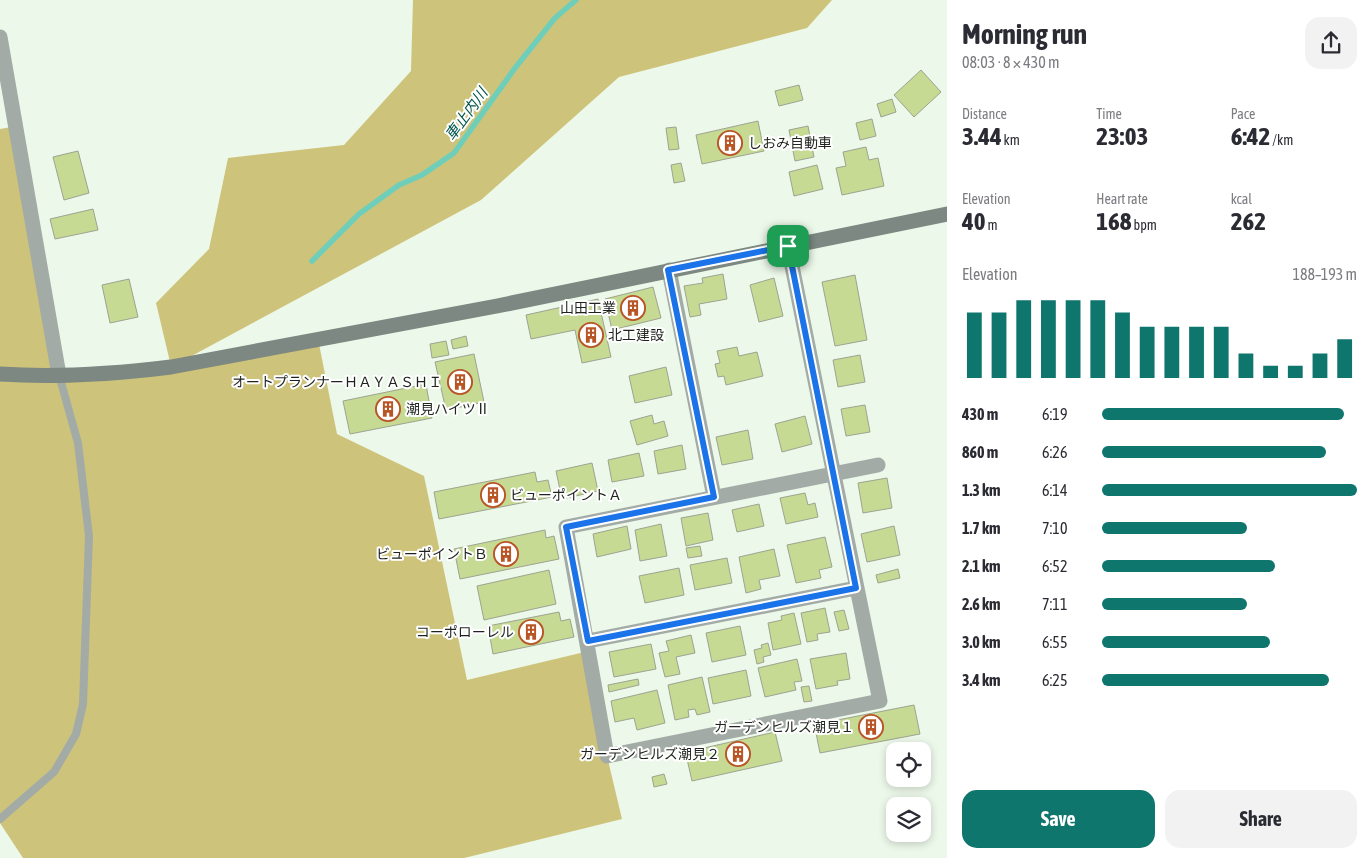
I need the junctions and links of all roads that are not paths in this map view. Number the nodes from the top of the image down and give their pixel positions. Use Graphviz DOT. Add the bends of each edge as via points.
graph roads {
  1 [pos="0,37"];
  2 [pos="947,214"];
  3 [pos="788,246"];
  4 [pos="668,270"];
  5 [pos="0,374"];
  6 [pos="59,375"];
  7 [pos="878,465"];
  8 [pos="834,474"];
  9 [pos="714,497"];
  10 [pos="856,588"];
  11 [pos="588,641"];
  12 [pos="0,819"];
  1 -- 6 [label="street"];
  2 -- 3 [label="street"];
  3 -- 4 [label="street"];
  3 -- 8 [label="street"];
  4 -- 6 [label="street" via="234,356 126,372"];
  4 -- 9 [label="street"];
  5 -- 6 [label="street"];
  6 -- 12 [label="lane" via="78,443 89,536 83,704 76,734 54,772"];
  7 -- 8 [label="street"];
  8 -- 9 [label="street"];
  8 -- 10 [label="street"];
  9 -- 11 [label="street" via="566,527"];
  10 -- 11 [label="street"];
  10 -- 11 [label="street" via="880,701 607,756"];
}
